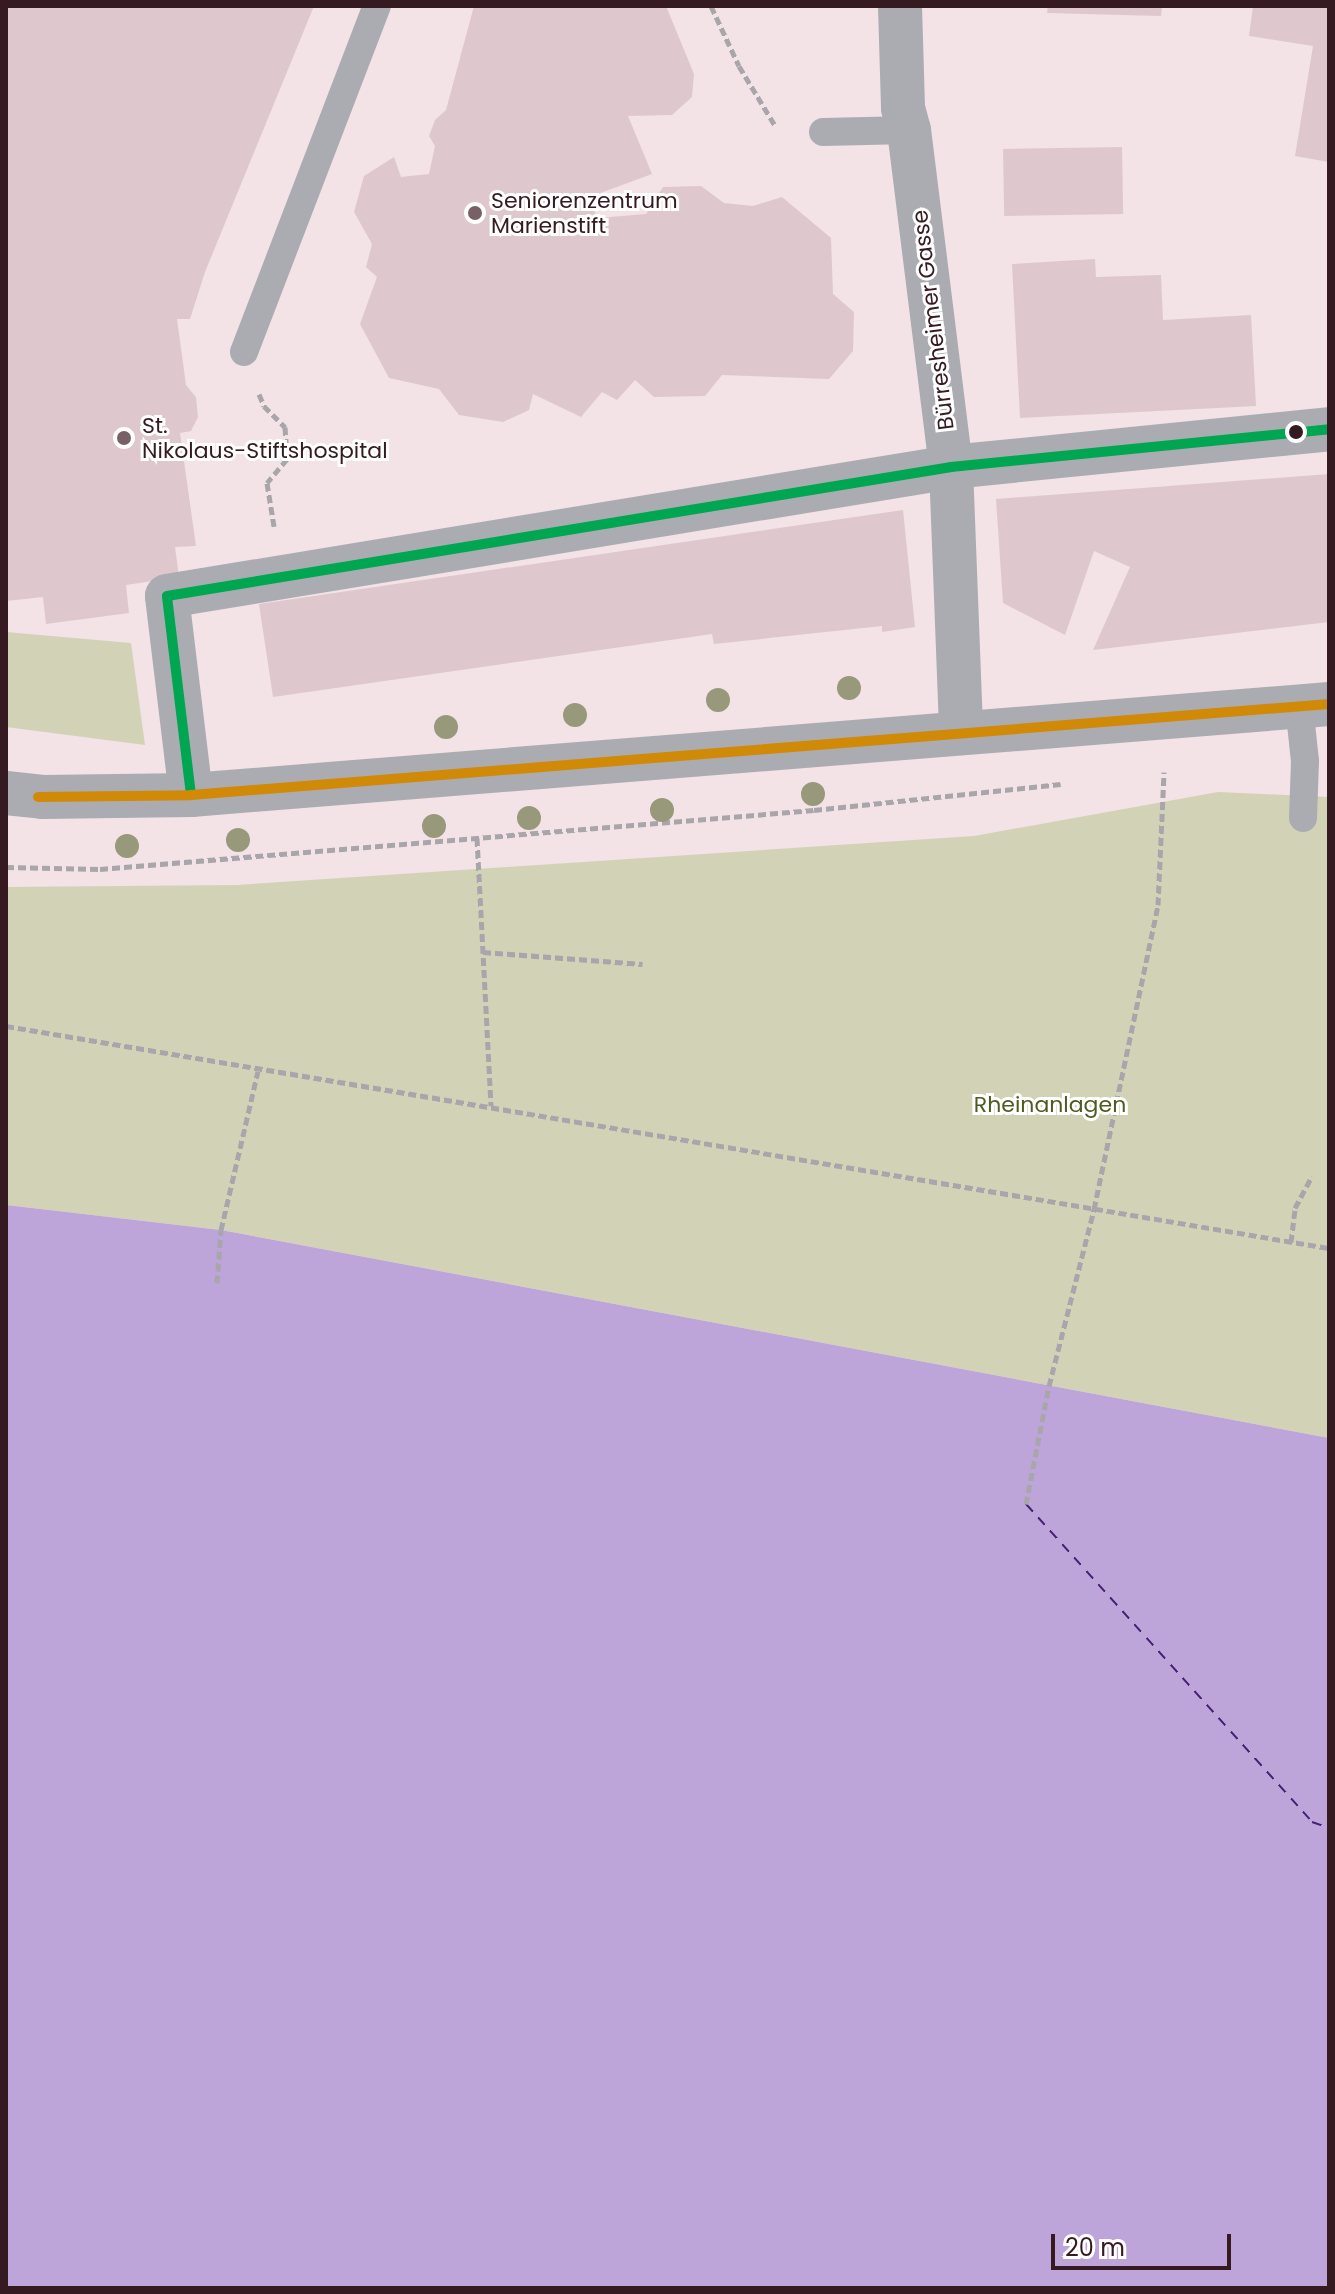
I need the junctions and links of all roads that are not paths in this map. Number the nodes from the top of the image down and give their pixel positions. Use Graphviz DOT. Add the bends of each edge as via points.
graph roads {
  1 [pos="377,6"];
  2 [pos="900,6"];
  3 [pos="909,130"];
  4 [pos="823,132"];
  5 [pos="244,352"];
  6 [pos="1329,429"];
  7 [pos="951,467"];
  8 [pos="1314,704"];
  9 [pos="961,731"];
  10 [pos="6,793"];
  11 [pos="191,795"];
  12 [pos="1303,818"];
  1 -- 5 [label="lane"];
  2 -- 3 [label="street, Bürresheimer Gasse" via="903,108"];
  3 -- 4 [label="lane"];
  3 -- 7 [label="street, Bürresheimer Gasse"];
  6 -- 7 [label="street"];
  7 -- 9 [label="street, Bürresheimer Gasse"];
  7 -- 11 [label="street" via="167,596"];
  8 -- 9 [label="street"];
  8 -- 12 [label="lane"];
  9 -- 11 [label="street"];
  10 -- 11 [label="street"];
}
